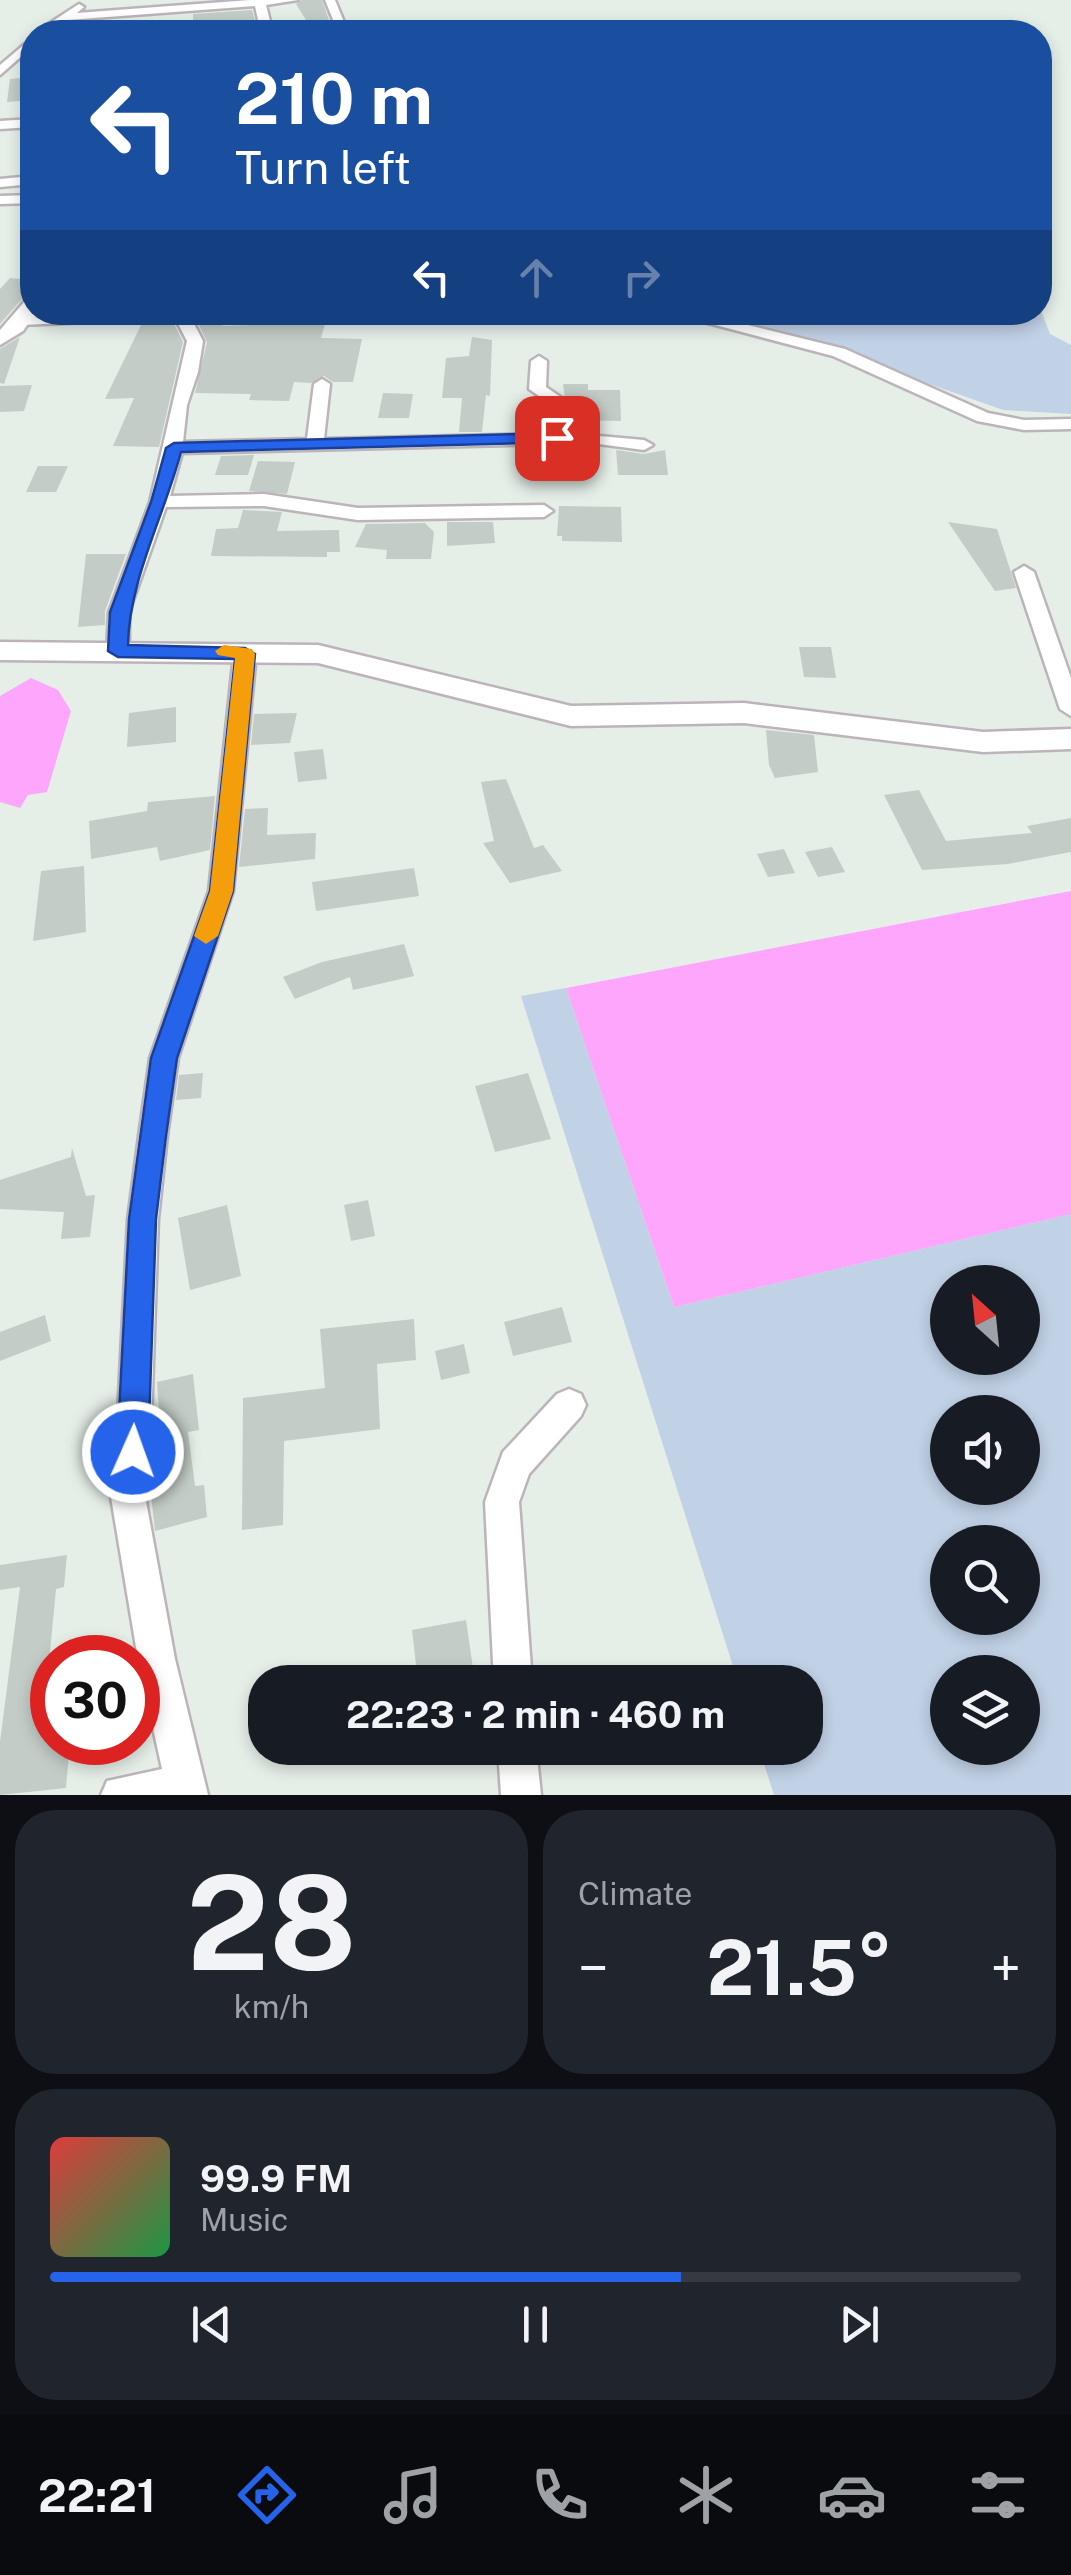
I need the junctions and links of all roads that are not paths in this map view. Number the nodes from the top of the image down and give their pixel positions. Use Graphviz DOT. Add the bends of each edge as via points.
graph roads {
  1 [pos="89,0"];
  2 [pos="293,0"];
  3 [pos="260,3"];
  4 [pos="183,15"];
  5 [pos="67,16"];
  6 [pos="61,20"];
  7 [pos="161,20"];
  8 [pos="211,20"];
  9 [pos="264,20"];
  10 [pos="20,52"];
  11 [pos="0,70"];
  12 [pos="20,319"];
  13 [pos="187,325"];
  14 [pos="727,325"];
  15 [pos="0,338"];
  16 [pos="539,361"];
  17 [pos="322,384"];
  18 [pos="1071,424"];
  19 [pos="557,438"];
  20 [pos="315,444"];
  21 [pos="644,445"];
  22 [pos="174,448"];
  23 [pos="159,502"];
  24 [pos="544,511"];
  25 [pos="1024,572"];
  26 [pos="0,651"];
  27 [pos="118,651"];
  28 [pos="245,654"];
  29 [pos="1071,708"];
  30 [pos="1071,739"];
  31 [pos="568,1404"];
  32 [pos="512,1665"];
  33 [pos="518,1765"];
  34 [pos="188,1789"];
  35 [pos="121,1795"];
  36 [pos="521,1795"];
  1 -- 5 [label="street"];
  2 -- 3 [label="street"];
  3 -- 4 [label="street"];
  3 -- 9 [label="street"];
  4 -- 5 [label="street"];
  4 -- 7 [label="street"];
  4 -- 8 [label="street"];
  5 -- 6 [label="street"];
  10 -- 11 [label="street"];
  12 -- 15 [label="street"];
  13 -- 22 [label="street" via="195,341"];
  14 -- 18 [label="street" via="839,352 984,417"];
  16 -- 19 [label="street" via="537,389 553,398"];
  17 -- 20 [label="street"];
  19 -- 20 [label="street"];
  19 -- 21 [label="street"];
  20 -- 22 [label="street"];
  22 -- 23 [label="street"];
  23 -- 24 [label="street" via="264,500 358,514"];
  23 -- 27 [label="street" via="119,612"];
  25 -- 29 [label="street"];
  26 -- 27 [label="main road"];
  27 -- 28 [label="main road"];
  28 -- 30 [label="main road" via="318,654 571,716 744,713 983,742"];
  28 -- 34 [label="street" via="221,891 164,1058 143,1219 126,1486 156,1659"];
  31 -- 32 [label="street" via="515,1464 502,1502"];
  33 -- 36 [label="street"];
  34 -- 35 [label="street"];
}
